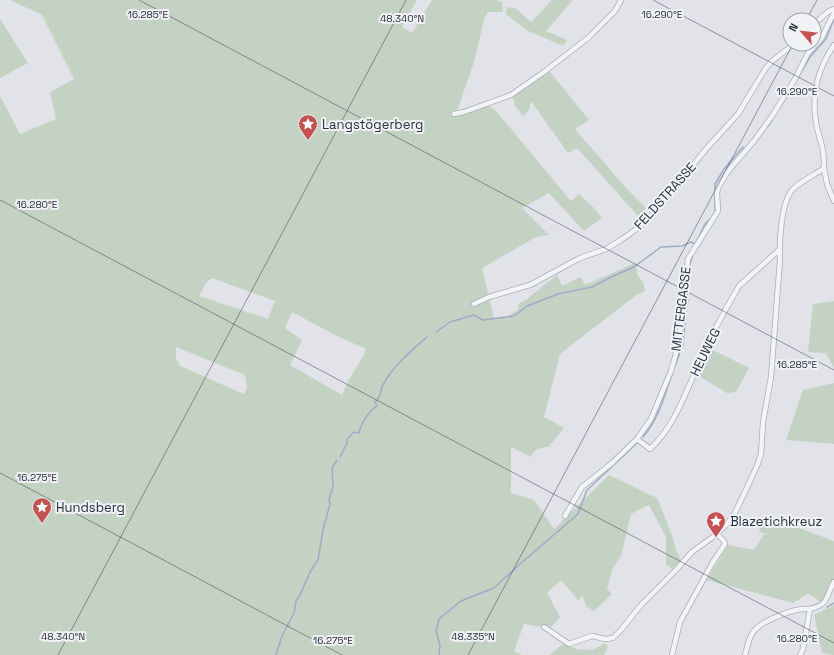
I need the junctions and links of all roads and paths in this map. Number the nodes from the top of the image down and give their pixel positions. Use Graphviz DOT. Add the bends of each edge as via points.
graph roads {
  1 [pos="621,0"];
  2 [pos="834,9"];
  3 [pos="834,14"];
  4 [pos="822,17"];
  5 [pos="834,45"];
  6 [pos="784,52"];
  7 [pos="454,114"];
  8 [pos="824,168"];
  9 [pos="834,201"];
  10 [pos="779,250"];
  11 [pos="474,304"];
  12 [pos="637,439"];
  13 [pos="565,516"];
  14 [pos="717,534"];
  15 [pos="834,582"];
  16 [pos="810,609"];
  17 [pos="544,626"];
  18 [pos="672,655"];
  19 [pos="745,655"];
  20 [pos="800,655"];
  1 -- 7 [label="street" via="615,11 588,38 511,95"];
  2 -- 4 [label="street"];
  3 -- 12 [label="street, MITTERGASSE" via="821,40 808,53 772,116 719,186 718,211 688,259 676,356 655,411"];
  5 -- 8 [label="street" via="822,65 815,92 814,108 823,148"];
  6 -- 11 [label="street, FELDSTRASSE" via="769,65 738,114 650,217 635,230 606,249 580,258 530,285"];
  8 -- 9 [label="street"];
  8 -- 10 [label="street" via="793,189 786,200"];
  10 -- 12 [label="street, HEUWEG" via="739,286 700,360 669,427 650,449"];
  10 -- 14 [label="street" via="771,377 763,422 761,454 734,513"];
  12 -- 13 [label="street, MITTERGASSE" via="582,487"];
  14 -- 17 [label="street" via="692,552 612,638 592,636 569,644"];
  14 -- 18 [label="street" via="725,544 712,562 680,622"];
  15 -- 16 [label="street" via="826,601 820,607"];
  16 -- 19 [label="street" via="787,613 762,625 752,633"];
  16 -- 20 [label="street"];
}
